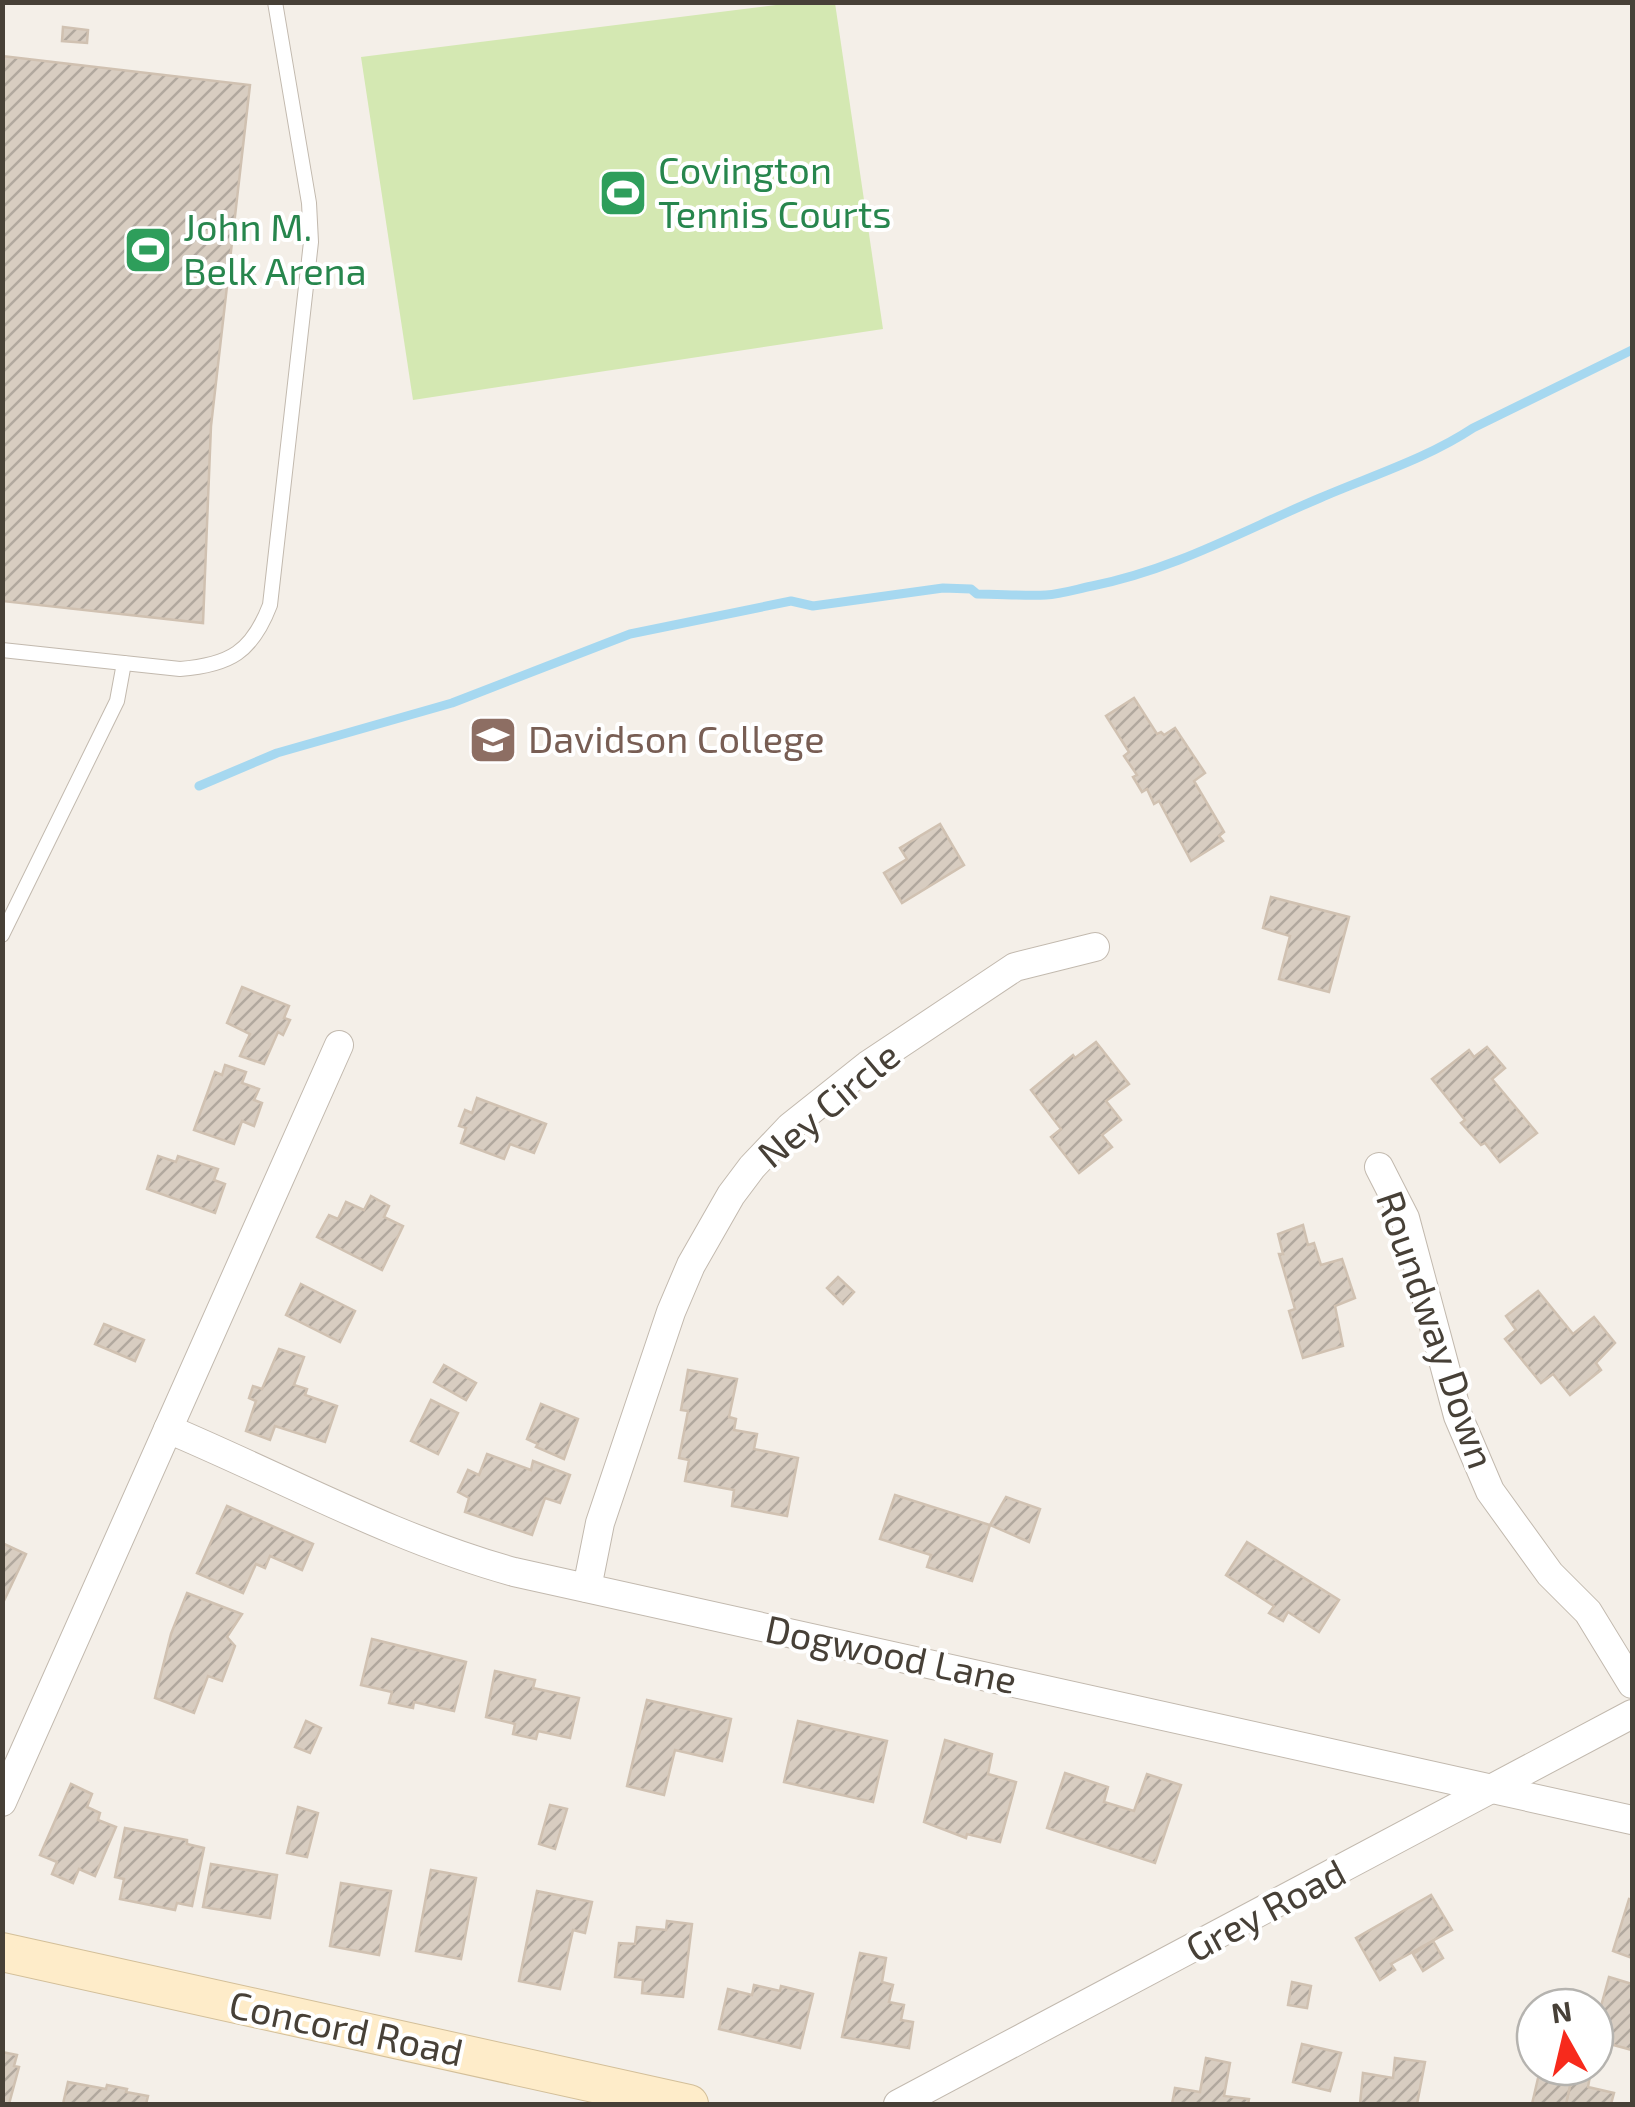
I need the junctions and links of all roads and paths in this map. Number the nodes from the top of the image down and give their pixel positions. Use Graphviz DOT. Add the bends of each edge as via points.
graph roads {
  1 [pos="275,2"];
  2 [pos="2,650"];
  3 [pos="124,663"];
  4 [pos="2,935"];
  5 [pos="1096,948"];
  6 [pos="338,1045"];
  7 [pos="1379,1167"];
  8 [pos="168,1429"];
  9 [pos="586,1588"];
  10 [pos="1632,1684"];
  11 [pos="1632,1714"];
  12 [pos="1496,1788"];
  13 [pos="2,1802"];
  14 [pos="1632,1820"];
  15 [pos="2,1952"];
  16 [pos="689,2104"];
  17 [pos="898,2104"];
  1 -- 3 [label="lane" via="311,242 270,605 246,648 226,660 180,669"];
  2 -- 3 [label="lane"];
  3 -- 4 [label="lane" via="118,701"];
  5 -- 9 [label="street, Ney Circle" via="1015,967 868,1065 752,1167 690,1265 671,1312 600,1523"];
  6 -- 8 [label="street"];
  7 -- 10 [label="street, Roundway Down" via="1405,1218 1458,1416 1490,1491 1550,1574 1588,1612"];
  8 -- 9 [label="street, Dogwood Lane" via="474,1561"];
  8 -- 13 [label="street"];
  9 -- 12 [label="street, Dogwood Lane"];
  11 -- 12 [label="street, Grey Road"];
  12 -- 14 [label="street, Dogwood Lane"];
  12 -- 17 [label="street, Grey Road"];
  15 -- 16 [label="main road, Concord Road"];
}
